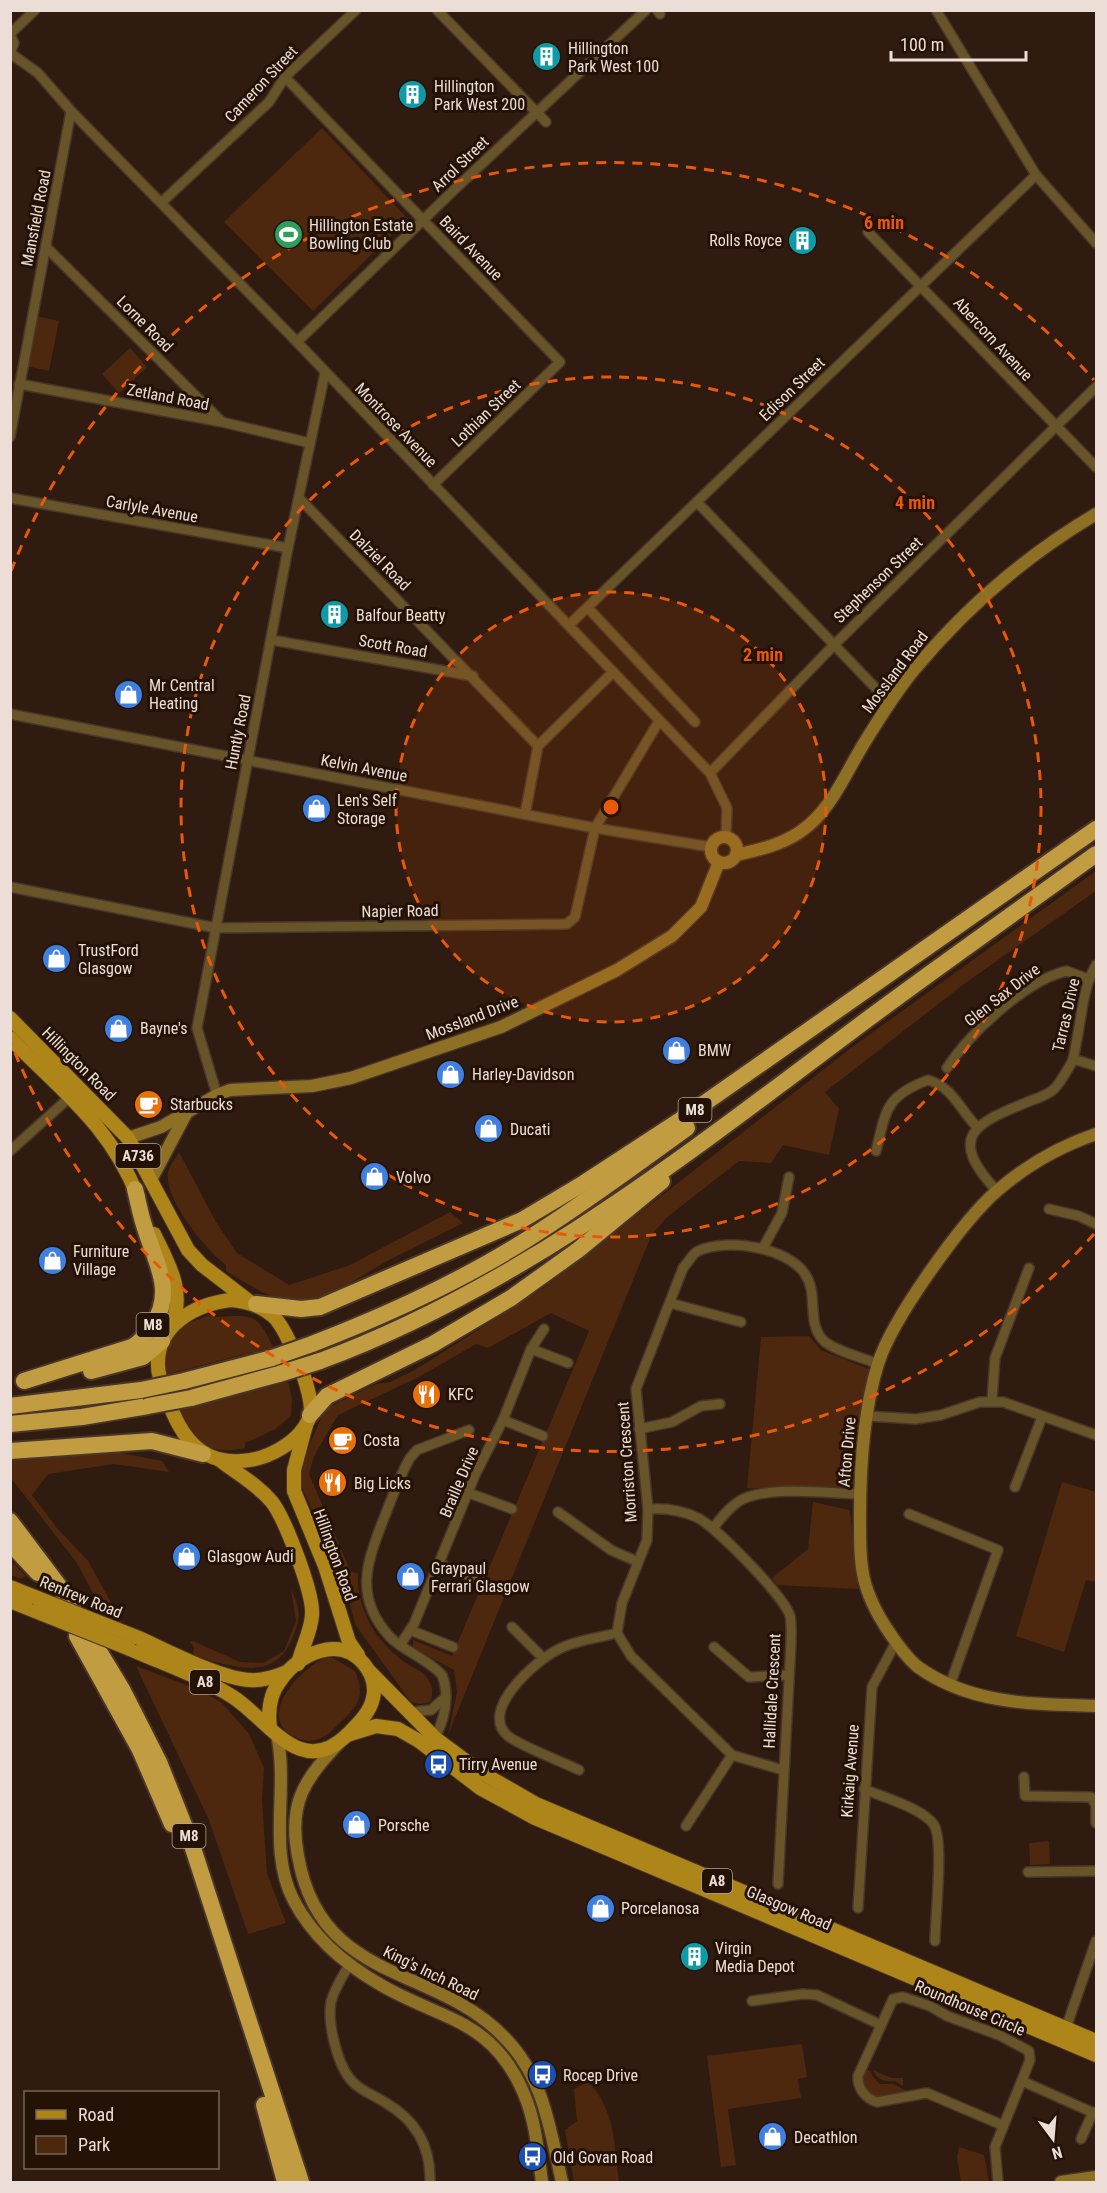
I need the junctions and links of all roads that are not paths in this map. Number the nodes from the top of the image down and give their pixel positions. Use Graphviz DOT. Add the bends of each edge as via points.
graph roads {
  1 [pos="35,10"];
  2 [pos="356,10"];
  3 [pos="437,10"];
  4 [pos="646,10"];
  5 [pos="936,10"];
  6 [pos="10,34"];
  7 [pos="10,53"];
  8 [pos="285,77"];
  9 [pos="70,111"];
  10 [pos="536,112"];
  11 [pos="546,122"];
  12 [pos="1036,175"];
  13 [pos="162,202"];
  14 [pos="424,221"];
  15 [pos="868,232"];
  16 [pos="1096,243"];
  17 [pos="46,247"];
  18 [pos="921,285"];
  19 [pos="297,342"];
  20 [pos="560,362"];
  21 [pos="325,373"];
  22 [pos="19,384"];
  23 [pos="1096,387"];
  24 [pos="222,422"];
  25 [pos="1056,427"];
  26 [pos="10,437"];
  27 [pos="310,443"];
  28 [pos="1096,467"];
  29 [pos="434,485"];
  30 [pos="10,498"];
  31 [pos="299,498"];
  32 [pos="697,502"];
  33 [pos="1096,514"];
  34 [pos="288,548"];
  35 [pos="588,608"];
  36 [pos="569,625"];
  37 [pos="272,640"];
  38 [pos="833,646"];
  39 [pos="613,672"];
  40 [pos="473,676"];
  41 [pos="890,703"];
  42 [pos="10,714"];
  43 [pos="659,721"];
  44 [pos="695,722"];
  45 [pos="538,746"];
  46 [pos="248,759"];
  47 [pos="710,773"];
  48 [pos="525,814"];
  49 [pos="595,828"];
  50 [pos="1096,830"];
  51 [pos="726,837"];
  52 [pos="711,847"];
  53 [pos="1096,854"];
  54 [pos="736,855"];
  55 [pos="719,862"];
  56 [pos="10,887"];
  57 [pos="216,928"];
  58 [pos="1096,965"];
  59 [pos="1088,979"];
  60 [pos="10,1018"];
  61 [pos="10,1038"];
  62 [pos="1073,1059"];
  63 [pos="1096,1066"];
  64 [pos="947,1068"];
  65 [pos="772,1092"];
  66 [pos="217,1095"];
  67 [pos="70,1097"];
  68 [pos="186,1114"];
  69 [pos="977,1127"];
  70 [pos="1096,1134"];
  71 [pos="128,1138"];
  72 [pos="10,1151"];
  73 [pos="876,1151"];
  74 [pos="789,1177"];
  75 [pos="152,1180"];
  76 [pos="135,1189"];
  77 [pos="997,1191"];
  78 [pos="1049,1209"];
  79 [pos="1096,1224"];
  80 [pos="763,1248"];
  81 [pos="1029,1268"];
  82 [pos="670,1303"];
  83 [pos="254,1304"];
  84 [pos="741,1322"];
  85 [pos="544,1329"];
  86 [pos="166,1336"];
  87 [pos="531,1349"];
  88 [pos="568,1363"];
  89 [pos="878,1364"];
  90 [pos="17,1383"];
  91 [pos="992,1400"];
  92 [pos="720,1404"];
  93 [pos="10,1406"];
  94 [pos="867,1416"];
  95 [pos="1042,1417"];
  96 [pos="308,1419"];
  97 [pos="503,1420"];
  98 [pos="10,1424"];
  99 [pos="639,1429"];
  100 [pos="469,1431"];
  101 [pos="543,1436"];
  102 [pos="1096,1436"];
  103 [pos="10,1451"];
  104 [pos="210,1457"];
  105 [pos="1015,1487"];
  106 [pos="469,1493"];
  107 [pos="860,1494"];
  108 [pos="512,1509"];
  109 [pos="648,1509"];
  110 [pos="558,1512"];
  111 [pos="909,1514"];
  112 [pos="10,1521"];
  113 [pos="712,1528"];
  114 [pos="10,1543"];
  115 [pos="638,1562"];
  116 [pos="440,1564"];
  117 [pos="481,1581"];
  118 [pos="10,1587"];
  119 [pos="10,1601"];
  120 [pos="35,1604"];
  121 [pos="512,1627"];
  122 [pos="410,1630"];
  123 [pos="617,1633"];
  124 [pos="896,1642"];
  125 [pos="400,1645"];
  126 [pos="453,1647"];
  127 [pos="714,1647"];
  128 [pos="543,1658"];
  129 [pos="365,1666"];
  130 [pos="293,1668"];
  131 [pos="789,1675"];
  132 [pos="950,1685"];
  133 [pos="446,1697"];
  134 [pos="1096,1707"];
  135 [pos="411,1712"];
  136 [pos="274,1732"];
  137 [pos="345,1736"];
  138 [pos="431,1743"];
  139 [pos="732,1755"];
  140 [pos="579,1770"];
  141 [pos="783,1770"];
  142 [pos="1024,1777"];
  143 [pos="864,1789"];
  144 [pos="1025,1796"];
  145 [pos="1025,1807"];
  146 [pos="1096,1823"];
  147 [pos="686,1826"];
  148 [pos="1096,1871"];
  149 [pos="1028,1872"];
  150 [pos="778,1884"];
  151 [pos="858,1908"];
  152 [pos="935,1941"];
  153 [pos="1096,1941"];
  154 [pos="349,1965"];
  155 [pos="752,2001"];
  156 [pos="881,2025"];
  157 [pos="1066,2028"];
  158 [pos="1096,2041"];
  159 [pos="1096,2055"];
  160 [pos="1022,2081"];
  161 [pos="1095,2113"];
  162 [pos="1002,2124"];
  163 [pos="552,2139"];
  164 [pos="1081,2139"];
  165 [pos="1096,2177"];
  166 [pos="285,2182"];
  167 [pos="301,2182"];
  168 [pos="430,2182"];
  169 [pos="542,2182"];
  170 [pos="555,2182"];
  171 [pos="562,2182"];
  172 [pos="998,2182"];
  173 [pos="1061,2182"];
  1 -- 6 [label="street"];
  2 -- 8 [label="street, Cameron Street"];
  3 -- 10 [label="street"];
  4 -- 10 [label="street, Arrol Street"];
  5 -- 12 [label="street"];
  6 -- 7 [label="street" via="14,42"];
  7 -- 9 [label="street, Montrose Avenue" via="38,73"];
  8 -- 13 [label="street, Cameron Street" via="269,102"];
  8 -- 14 [label="street, Baird Avenue"];
  9 -- 13 [label="street, Montrose Avenue"];
  9 -- 17 [label="street, Mansfield Road"];
  10 -- 11 [label="street"];
  10 -- 14 [label="street, Arrol Street"];
  12 -- 16 [label="street"];
  12 -- 18 [label="street, Edison Street"];
  13 -- 19 [label="street, Montrose Avenue"];
  14 -- 19 [label="street, Arrol Street"];
  14 -- 20 [label="street, Baird Avenue"];
  15 -- 18 [label="street, Abercorn Avenue"];
  17 -- 22 [label="street, Mansfield Road"];
  17 -- 24 [label="street, Lorne Road"];
  18 -- 25 [label="street, Abercorn Avenue"];
  18 -- 32 [label="street, Edison Street"];
  19 -- 21 [label="street, Montrose Avenue"];
  20 -- 29 [label="street, Lothian Street"];
  21 -- 27 [label="street, Huntly Road"];
  21 -- 29 [label="street, Montrose Avenue"];
  22 -- 24 [label="street, Zetland Road"];
  22 -- 26 [label="street, Mansfield Road"];
  23 -- 25 [label="street, Stephenson Street"];
  24 -- 27 [label="street, Zetland Road"];
  25 -- 28 [label="street, Abercorn Avenue"];
  25 -- 38 [label="street, Stephenson Street"];
  27 -- 31 [label="street, Huntly Road"];
  29 -- 36 [label="street, Montrose Avenue"];
  30 -- 34 [label="street, Carlyle Avenue"];
  31 -- 34 [label="street, Huntly Road"];
  31 -- 40 [label="street, Dalziel Road"];
  32 -- 35 [label="street, Edison Street"];
  32 -- 38 [label="street"];
  33 -- 41 [label="street, Mossland Road" via="1033,554 979,598"];
  34 -- 37 [label="street, Huntly Road"];
  35 -- 36 [label="street, Edison Street"];
  35 -- 44 [label="street"];
  36 -- 39 [label="street, Montrose Avenue"];
  37 -- 40 [label="street, Scott Road"];
  37 -- 46 [label="street, Huntly Road"];
  38 -- 41 [label="street"];
  38 -- 47 [label="street, Stephenson Street"];
  39 -- 43 [label="street, Montrose Avenue"];
  39 -- 45 [label="street"];
  40 -- 45 [label="street, Dalziel Road"];
  41 -- 54 [label="street, Mossland Road" via="838,792 820,815 786,840"];
  42 -- 46 [label="street, Kelvin Avenue"];
  43 -- 47 [label="street, Montrose Avenue"];
  43 -- 49 [label="street, Napier Road"];
  45 -- 48 [label="street"];
  46 -- 48 [label="street, Kelvin Avenue"];
  46 -- 57 [label="street, Huntly Road"];
  47 -- 51 [label="street, Montrose Avenue" via="727,808"];
  48 -- 49 [label="street, Kelvin Avenue"];
  49 -- 52 [label="street, Kelvin Avenue"];
  49 -- 57 [label="street, Napier Road" via="576,918 567,924"];
  50 -- 83 [label="highway, M8" via="679,1121 549,1204 447,1254 320,1307"];
  50 -- 93 [label="highway, M8, bridge" via="661,1147 526,1240 406,1306 272,1358 184,1381"];
  51 -- 52 [label="street" via="719,837"];
  51 -- 54 [label="street" via="733,840"];
  52 -- 55 [label="street"];
  53 -- 65 [label="highway, M8"];
  54 -- 55 [label="street" via="727,862"];
  55 -- 66 [label="street, Mossland Drive" via="701,907 672,936 617,969 501,1027 351,1078 312,1086 245,1088"];
  56 -- 57 [label="street, Napier Road"];
  57 -- 66 [label="street, Huntly Road" via="197,1028"];
  58 -- 59 [label="street, Tarras Drive"];
  59 -- 62 [label="street, Tarras Drive"];
  59 -- 64 [label="street, Glen Sax Drive" via="1067,971 1038,981 982,1026"];
  60 -- 71 [label="main road, Hillington Road / A736"];
  61 -- 67 [label="main road, Hillington Road / A736"];
  62 -- 63 [label="street"];
  62 -- 69 [label="street, Tarras Drive" via="1055,1089 986,1119"];
  65 -- 96 [label="highway, M8" via="546,1274 433,1344 327,1396"];
  65 -- 98 [label="highway, M8, bridge" via="534,1257 433,1313 320,1361 191,1398 105,1414"];
  66 -- 68 [label="street, Mossland Drive"];
  67 -- 72 [label="street"];
  67 -- 76 [label="main road, Hillington Road / A736" via="110,1142"];
  68 -- 71 [label="street, Mossland Drive"];
  68 -- 75 [label="street"];
  69 -- 73 [label="street" via="950,1091 928,1080 899,1094 885,1111"];
  69 -- 77 [label="street" via="970,1141 971,1151"];
  70 -- 77 [label="street, Afton Drive" via="1038,1161"];
  71 -- 75 [label="main road, Hillington Road / A736"];
  74 -- 80 [label="street" via="782,1213"];
  75 -- 83 [label="main road, Hillington Road / A736" via="188,1250"];
  76 -- 86 [label="main road, Hillington Road / A736" via="177,1285 178,1306"];
  76 -- 90 [label="highway, M8" via="164,1283 159,1315 132,1347"];
  77 -- 89 [label="street, Afton Drive" via="917,1292"];
  78 -- 79 [label="street"];
  80 -- 82 [label="street, Morriston Crescent" via="723,1244 696,1252 683,1268"];
  80 -- 89 [label="street, Morriston Crescent" via="805,1273 813,1292 813,1317 825,1342"];
  81 -- 91 [label="street" via="996,1358"];
  82 -- 84 [label="street"];
  82 -- 99 [label="street, Morriston Crescent" via="636,1389"];
  83 -- 86 [label="main road" via="231,1300 205,1306 183,1316"];
  83 -- 96 [label="main road, A736" via="280,1325 307,1387"];
  85 -- 87 [label="street, Braille Drive"];
  86 -- 90 [label="highway, M8" via="143,1357 128,1362"];
  86 -- 104 [label="main road, A736" via="158,1367 162,1385 182,1433"];
  87 -- 88 [label="street"];
  87 -- 97 [label="street, Braille Drive"];
  89 -- 94 [label="street, Afton Drive"];
  91 -- 94 [label="street" via="922,1418"];
  91 -- 95 [label="street"];
  92 -- 99 [label="street" via="701,1406 672,1422"];
  94 -- 107 [label="street, Afton Drive"];
  95 -- 102 [label="street"];
  95 -- 105 [label="street"];
  96 -- 104 [label="main road" via="284,1446 270,1454 241,1461"];
  96 -- 129 [label="main road, Hillington Road / A736" via="294,1470 294,1491 349,1642"];
  97 -- 101 [label="street"];
  97 -- 106 [label="street, Braille Drive"];
  99 -- 109 [label="street, Morriston Crescent"];
  100 -- 125 [label="street" via="417,1450 410,1458 370,1552 365,1573 369,1603 383,1628"];
  103 -- 104 [label="highway" via="152,1441"];
  104 -- 130 [label="main road, A736" via="263,1493 285,1527 312,1606 309,1630"];
  106 -- 108 [label="street"];
  106 -- 116 [label="street, Braille Drive"];
  107 -- 113 [label="street" via="756,1496 742,1500"];
  107 -- 124 [label="street, Afton Drive" via="860,1560 870,1603"];
  109 -- 113 [label="street, Hallidale Crescent" via="666,1508 697,1518"];
  109 -- 115 [label="street, Morriston Crescent" via="647,1540"];
  110 -- 115 [label="street" via="611,1550"];
  111 -- 132 [label="street" via="998,1550"];
  112 -- 167 [label="highway, M8" via="62,1590 123,1691 159,1762 192,1845"];
  113 -- 131 [label="street, Hallidale Crescent" via="778,1595 790,1616"];
  114 -- 166 [label="highway, M8" via="41,1577 75,1631 123,1716 160,1793 251,2062"];
  115 -- 123 [label="street, Morriston Crescent" via="622,1603"];
  116 -- 117 [label="street"];
  116 -- 122 [label="street, Braille Drive"];
  118 -- 120 [label="main road, Renfrew Road / A8"];
  119 -- 120 [label="main road, Renfrew Road / A8"];
  120 -- 130 [label="main road, Renfrew Road / A8, bridge" via="139,1638 247,1680 262,1680"];
  120 -- 136 [label="main road, Renfrew Road / A8, bridge" via="210,1684 234,1698"];
  121 -- 128 [label="street"];
  122 -- 125 [label="street, Braille Drive"];
  122 -- 126 [label="street"];
  123 -- 128 [label="street" via="561,1647"];
  123 -- 139 [label="street" via="631,1656"];
  124 -- 132 [label="street, Afton Drive" via="917,1666"];
  124 -- 143 [label="street, Kirkaig Avenue" via="872,1687"];
  125 -- 133 [label="street" via="438,1670 445,1682"];
  127 -- 131 [label="street" via="748,1677"];
  128 -- 140 [label="street" via="502,1700 499,1720 507,1736"];
  129 -- 130 [label="main road" via="346,1651 329,1649 312,1653"];
  129 -- 135 [label="main road, Glasgow Road / A8"];
  129 -- 137 [label="main road" via="374,1689 372,1702"];
  130 -- 136 [label="main road" via="280,1680 271,1699"];
  131 -- 141 [label="street, Hallidale Crescent"];
  132 -- 134 [label="street, Afton Drive" via="997,1700"];
  133 -- 135 [label="street" via="431,1710"];
  133 -- 138 [label="street"];
  135 -- 138 [label="main road, Glasgow Road / A8"];
  136 -- 137 [label="main road" via="294,1748 305,1751 324,1749"];
  136 -- 154 [label="street, King's Inch Road" via="282,1779 279,1838 293,1898 311,1929"];
  137 -- 138 [label="main road, Glasgow Road / A8" via="376,1726"];
  137 -- 163 [label="street, King's Inch Road" via="310,1775 298,1801 295,1840 308,1893 325,1922 347,1946 385,1970 469,2007 505,2037 538,2085"];
  138 -- 157 [label="main road, Glasgow Road / A8" via="508,1790 570,1820"];
  138 -- 159 [label="main road, Glasgow Road / A8" via="480,1788 560,1829"];
  139 -- 141 [label="street"];
  139 -- 147 [label="street"];
  141 -- 150 [label="street, Hallidale Crescent"];
  142 -- 144 [label="street"];
  143 -- 151 [label="street, Kirkaig Avenue"];
  143 -- 152 [label="street" via="919,1812 934,1825 938,1843"];
  144 -- 145 [label="street"];
  144 -- 146 [label="street" via="1091,1797 1096,1805"];
  148 -- 149 [label="street"];
  153 -- 157 [label="street"];
  154 -- 168 [label="street" via="331,2003 332,2034 340,2060 352,2082 404,2115 417,2130 429,2157"];
  154 -- 169 [label="street, King's Inch Road" via="382,1986 460,2020 484,2037 517,2079 530,2107"];
  155 -- 156 [label="street" via="817,1995"];
  156 -- 160 [label="street, Roundhouse Circle" via="893,1999 898,1997 930,2006 1026,2048 1030,2060"];
  156 -- 162 [label="street, Roundhouse Circle" via="858,2076 860,2087 870,2100 885,2102 927,2093"];
  157 -- 158 [label="main road, Glasgow Road / A8"];
  160 -- 161 [label="street"];
  160 -- 162 [label="street, Roundhouse Circle"];
  161 -- 164 [label="street"];
  162 -- 172 [label="street, Roundhouse Circle" via="995,2147"];
  163 -- 170 [label="street"];
  163 -- 171 [label="street, King's Inch Road"];
  165 -- 173 [label="street"];
}
